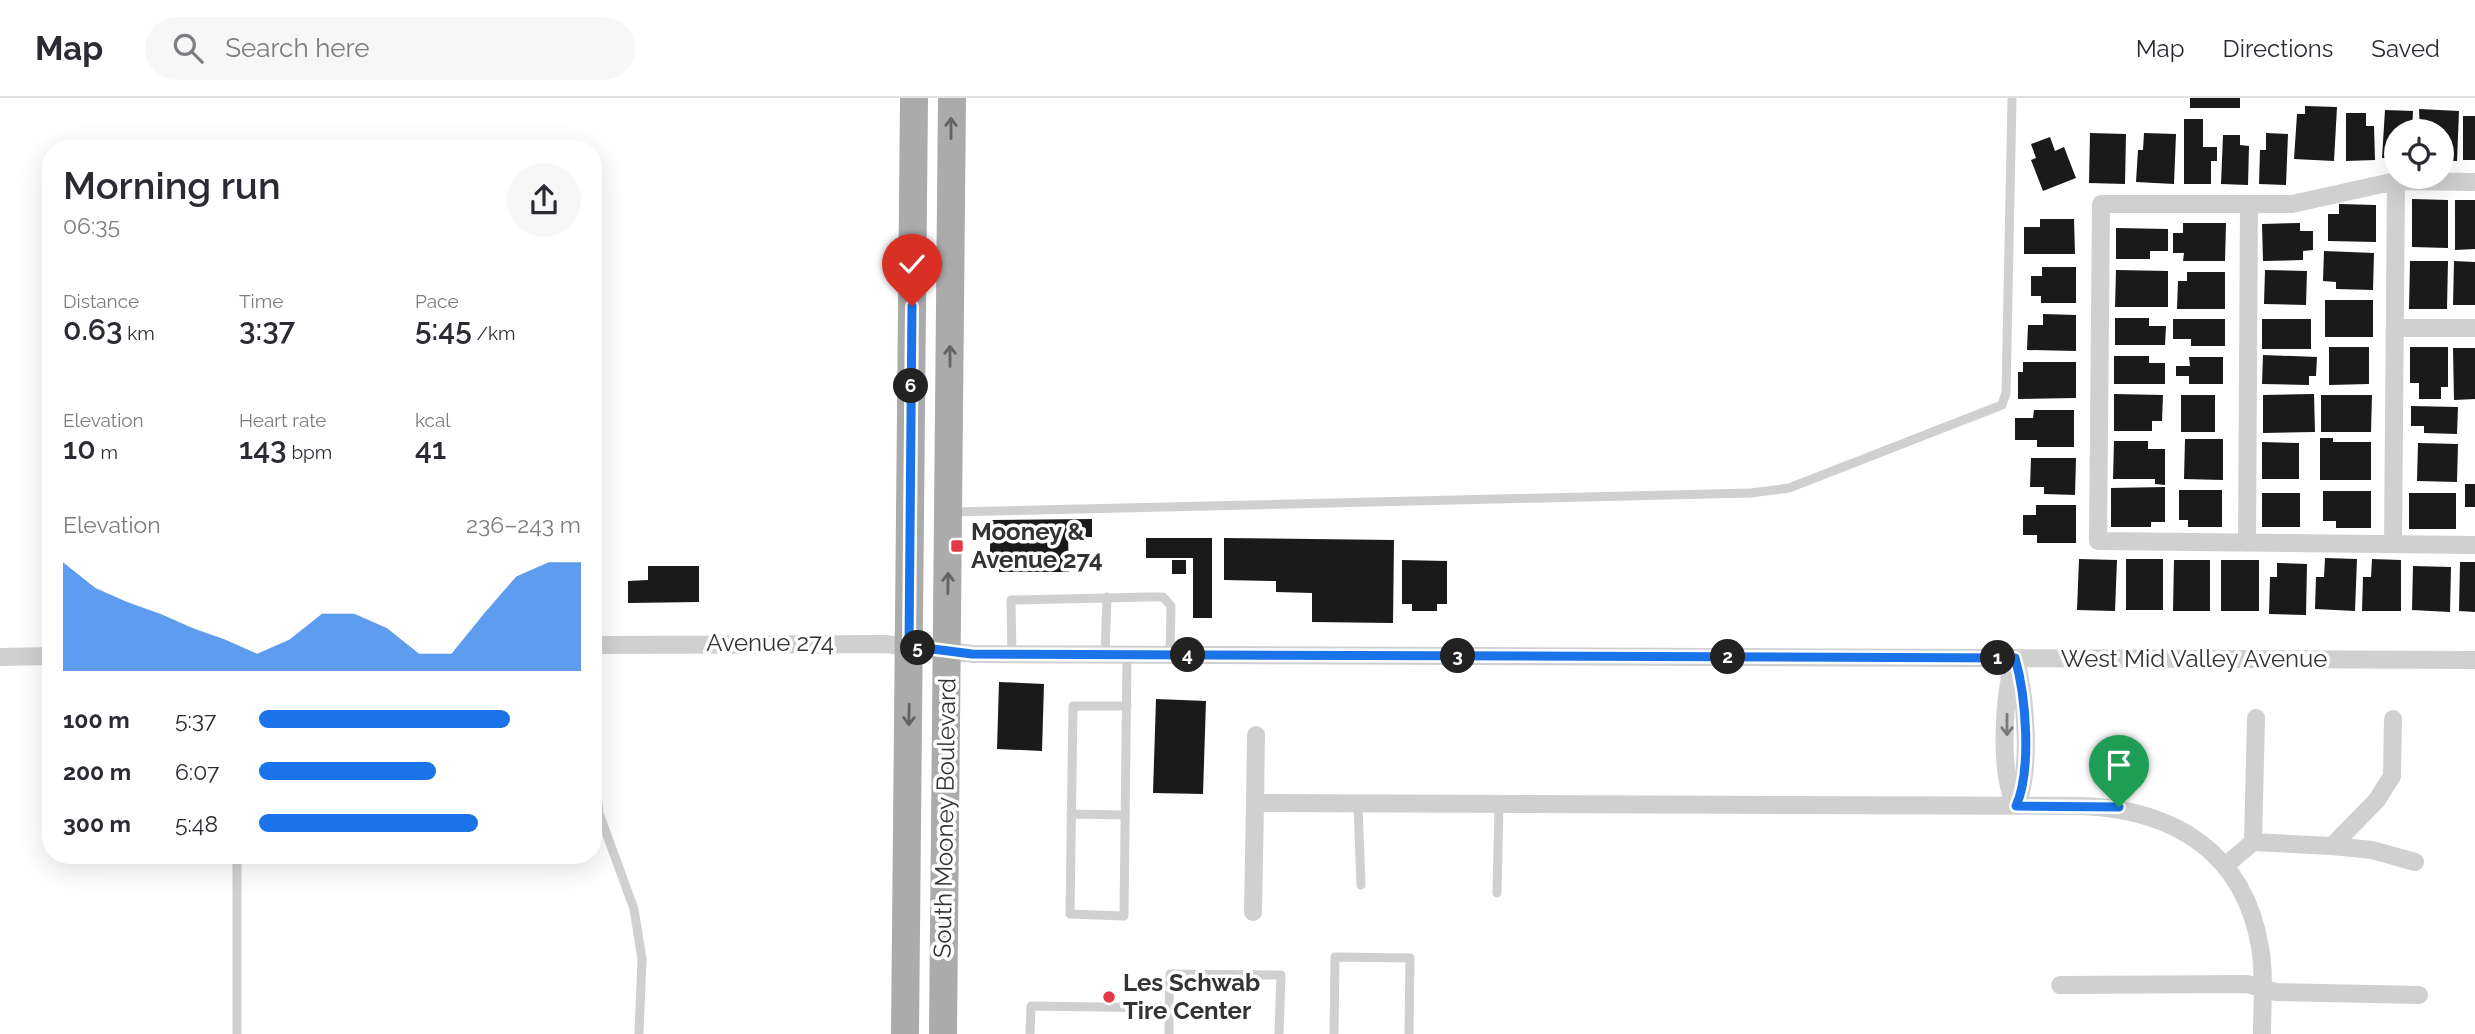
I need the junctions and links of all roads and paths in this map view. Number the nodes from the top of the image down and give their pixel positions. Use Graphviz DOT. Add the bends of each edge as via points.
graph roads {
  1 [pos="914,98"];
  2 [pos="951,98"];
  3 [pos="2012,98"];
  4 [pos="2454,182"];
  5 [pos="2475,182"];
  6 [pos="2384,184"];
  7 [pos="2396,189"];
  8 [pos="2249,204"];
  9 [pos="2395,328"];
  10 [pos="2475,328"];
  11 [pos="950,512"];
  12 [pos="2247,543"];
  13 [pos="2393,544"];
  14 [pos="2475,545"];
  15 [pos="1107,597"];
  16 [pos="602,645"];
  17 [pos="909,646"];
  18 [pos="947,652"];
  19 [pos="1012,654"];
  20 [pos="1105,655"];
  21 [pos="1126,655"];
  22 [pos="1170,655"];
  23 [pos="42,656"];
  24 [pos="0,657"];
  25 [pos="2015,658"];
  26 [pos="2475,660"];
  27 [pos="1127,706"];
  28 [pos="2256,718"];
  29 [pos="2393,719"];
  30 [pos="1256,735"];
  31 [pos="1255,803"];
  32 [pos="1358,805"];
  33 [pos="1499,806"];
  34 [pos="2016,806"];
  35 [pos="602,813"];
  36 [pos="1071,814"];
  37 [pos="1125,815"];
  38 [pos="2253,842"];
  39 [pos="2332,846"];
  40 [pos="2415,862"];
  41 [pos="237,864"];
  42 [pos="2224,866"];
  43 [pos="1361,885"];
  44 [pos="1497,893"];
  45 [pos="1253,912"];
  46 [pos="906,935"];
  47 [pos="2060,985"];
  48 [pos="2262,988"];
  49 [pos="2419,995"];
  50 [pos="1169,1008"];
  51 [pos="237,1034"];
  52 [pos="639,1034"];
  53 [pos="905,1034"];
  54 [pos="921,1034"];
  55 [pos="943,1034"];
  56 [pos="1030,1034"];
  57 [pos="1170,1034"];
  58 [pos="1279,1034"];
  59 [pos="1334,1034"];
  60 [pos="1409,1034"];
  61 [pos="2262,1034"];
  1 -- 17 [label="main road, South Mooney Boulevard"];
  11 -- 2 [label="main road, South Mooney Boulevard, one-way"];
  3 -- 11 [label="lane" via="2006,393 2002,405 1906,445 1772,491"];
  4 -- 5 [label="street"];
  6 -- 8 [label="street" via="2292,204"];
  7 -- 9 [label="street"];
  8 -- 12 [label="street"];
  8 -- 12 [label="street" via="2101,204 2098,541"];
  9 -- 10 [label="street"];
  9 -- 13 [label="street"];
  18 -- 11 [label="main road, South Mooney Boulevard, one-way"];
  12 -- 13 [label="street"];
  13 -- 14 [label="street"];
  15 -- 19 [label="lane" via="1011,600"];
  15 -- 20 [label="lane"];
  15 -- 22 [label="lane" via="1163,597 1168,601"];
  16 -- 17 [label="street, Avenue 274"];
  17 -- 18 [label="street, Avenue 274"];
  17 -- 46 [label="main road, South Mooney Boulevard, one-way"];
  18 -- 19 [label="street, West Mid Valley Avenue"];
  18 -- 55 [label="main road, South Mooney Boulevard"];
  19 -- 20 [label="street, West Mid Valley Avenue"];
  20 -- 21 [label="street, West Mid Valley Avenue"];
  21 -- 22 [label="street, West Mid Valley Avenue"];
  21 -- 27 [label="lane"];
  22 -- 25 [label="street, West Mid Valley Avenue"];
  23 -- 24 [label="street"];
  25 -- 26 [label="street, West Mid Valley Avenue"];
  25 -- 34 [label="street" via="2007,684 2007,789"];
  27 -- 36 [label="lane" via="1073,706"];
  27 -- 37 [label="lane"];
  28 -- 38 [label="street"];
  29 -- 39 [label="street" via="2392,776"];
  30 -- 31 [label="street"];
  31 -- 32 [label="street"];
  31 -- 45 [label="street"];
  32 -- 33 [label="street"];
  32 -- 43 [label="lane"];
  33 -- 34 [label="street"];
  33 -- 44 [label="lane"];
  34 -- 42 [label="street" via="2119,807 2147,814 2199,841"];
  35 -- 52 [label="lane" via="634,909 642,959"];
  36 -- 37 [label="lane"];
  36 -- 37 [label="lane" via="1070,914 1124,916"];
  38 -- 39 [label="street"];
  38 -- 42 [label="street"];
  39 -- 40 [label="street" via="2372,850"];
  41 -- 51 [label="lane"];
  42 -- 48 [label="street" via="2254,918"];
  46 -- 53 [label="main road, South Mooney Boulevard"];
  46 -- 54 [label="main road" via="918,971"];
  47 -- 48 [label="street" via="2247,984"];
  48 -- 49 [label="street"];
  48 -- 61 [label="street"];
  50 -- 56 [label="lane" via="1031,1006"];
  50 -- 57 [label="lane"];
  50 -- 58 [label="lane" via="1170,974 1281,975"];
  59 -- 60 [label="lane" via="1335,957 1348,957 1410,958"];
}
